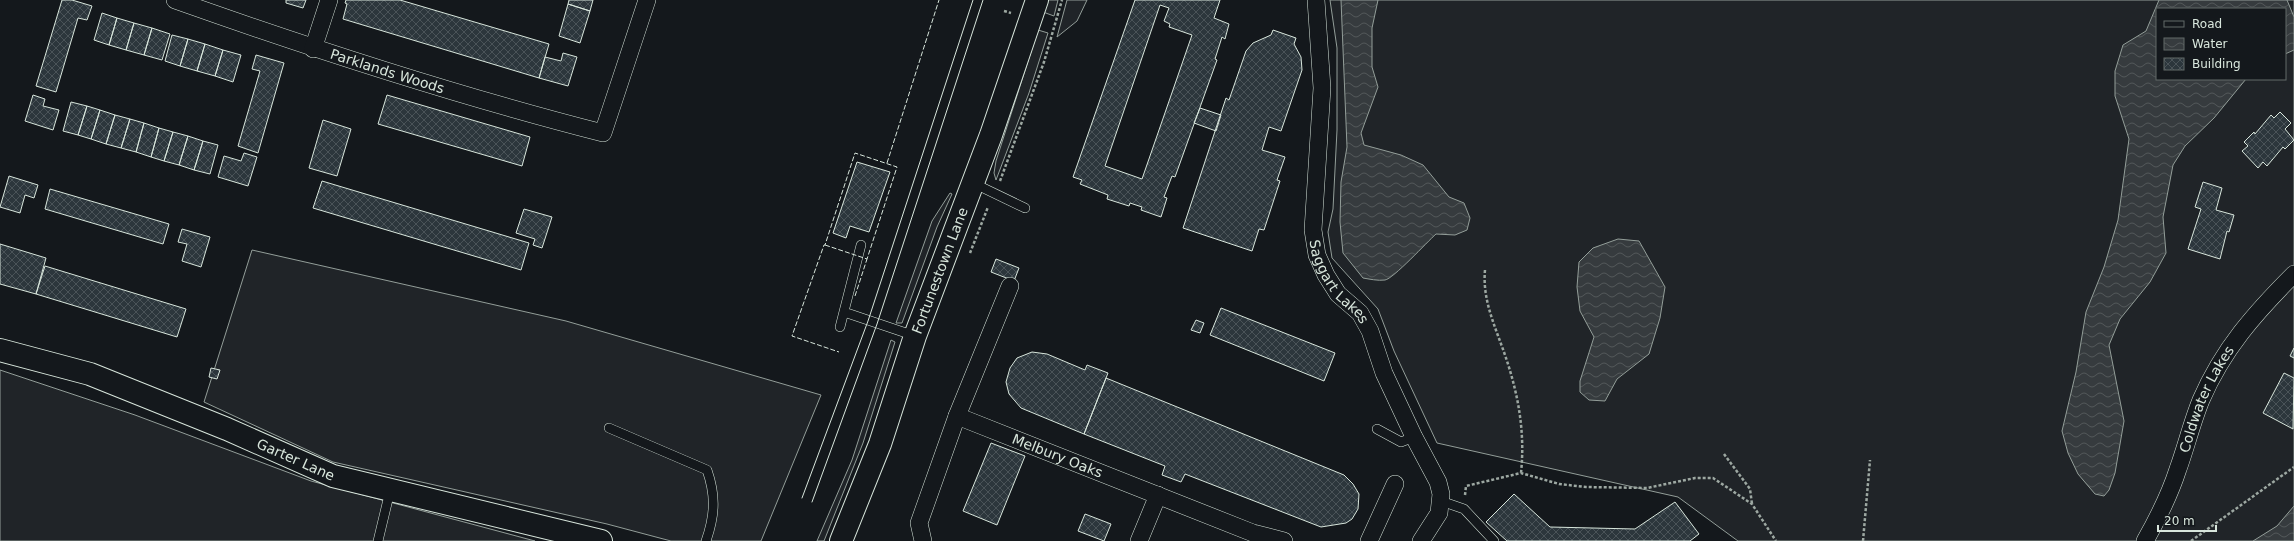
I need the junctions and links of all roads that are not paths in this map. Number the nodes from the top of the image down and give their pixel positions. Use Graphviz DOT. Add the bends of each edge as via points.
graph roads {
  1 [pos="175,0"];
  2 [pos="329,0"];
  3 [pos="647,0"];
  4 [pos="1037,0"];
  5 [pos="1316,0"];
  6 [pos="313,49"];
  7 [pos="973,183"];
  8 [pos="1025,208"];
  9 [pos="861,244"];
  10 [pos="2294,274"];
  11 [pos="1010,286"];
  12 [pos="844,312"];
  13 [pos="840,327"];
  14 [pos="915,336"];
  15 [pos="0,350"];
  16 [pos="957,416"];
  17 [pos="608,428"];
  18 [pos="1377,429"];
  19 [pos="1414,437"];
  20 [pos="1395,484"];
  21 [pos="390,491"];
  22 [pos="1158,495"];
  23 [pos="1441,501"];
  24 [pos="1252,537"];
  25 [pos="378,541"];
  26 [pos="601,541"];
  27 [pos="706,541"];
  28 [pos="841,541"];
  29 [pos="923,541"];
  30 [pos="1139,541"];
  31 [pos="1284,541"];
  32 [pos="1369,541"];
  33 [pos="1420,541"];
  34 [pos="1494,541"];
  35 [pos="2145,541"];
  1 -- 6 [label="street, Parklands Woods"];
  2 -- 6 [label="street"];
  3 -- 6 [label="street, Parklands Woods" via="603,133 504,108"];
  4 -- 7 [label="street, Fortunestown Lane"];
  5 -- 19 [label="street, Saggart Lakes" via="1322,88 1313,230 1317,255 1338,294 1360,314 1370,331 1384,374"];
  7 -- 8 [label="lane"];
  7 -- 14 [label="street, Fortunestown Lane"];
  9 -- 12 [label="lane"];
  10 -- 35 [label="street, Coldwater Lakes" via="2256,312 2232,342 2201,400 2178,472"];
  11 -- 16 [label="street"];
  12 -- 13 [label="lane"];
  12 -- 14 [label="lane"];
  14 -- 28 [label="street, Fortunestown Lane" via="880,444"];
  15 -- 21 [label="street, Garter Lane" via="90,374 213,423 333,476"];
  16 -- 22 [label="street, Melbury Oaks"];
  16 -- 29 [label="street" via="919,523"];
  17 -- 27 [label="lane" via="707,470 714,488 713,520"];
  18 -- 19 [label="lane" via="1401,442"];
  19 -- 23 [label="street, Saggart Lakes" via="1438,482"];
  20 -- 32 [label="street"];
  21 -- 25 [label="lane"];
  21 -- 26 [label="street, Garter Lane"];
  22 -- 24 [label="street, Melbury Oaks"];
  22 -- 30 [label="street"];
  23 -- 33 [label="street, Saggart Lakes" via="1439,513"];
  23 -- 34 [label="lane" via="1464,509"];
  24 -- 31 [label="street, Melbury Oaks"];
}
